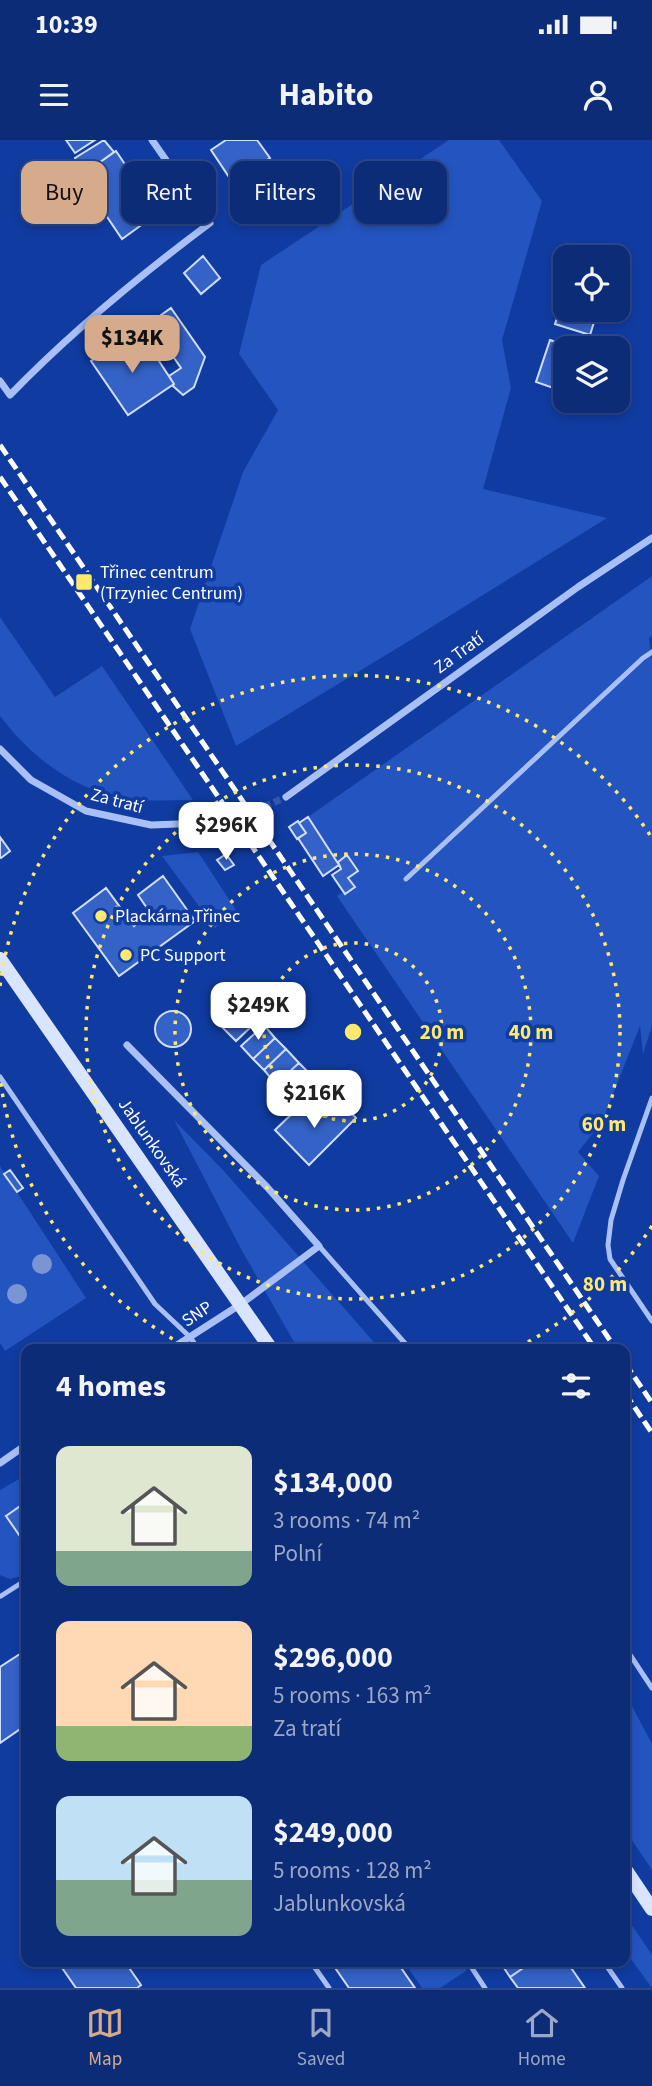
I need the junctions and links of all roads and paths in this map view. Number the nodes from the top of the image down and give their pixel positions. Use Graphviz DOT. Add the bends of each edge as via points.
graph roads {
  1 [pos="152,140"];
  2 [pos="0,381"];
  3 [pos="652,538"];
  4 [pos="652,652"];
  5 [pos="0,749"];
  6 [pos="286,797"];
  7 [pos="204,823"];
  8 [pos="406,879"];
  9 [pos="0,959"];
  10 [pos="127,1045"];
  11 [pos="0,1077"];
  12 [pos="652,1098"];
  13 [pos="319,1246"];
  14 [pos="241,1304"];
  15 [pos="652,1321"];
  16 [pos="190,1337"];
  17 [pos="179,1344"];
  18 [pos="195,1344"];
  19 [pos="268,1344"];
  20 [pos="406,1344"];
  21 [pos="21,1448"];
  22 [pos="0,1463"];
  23 [pos="21,1583"];
  24 [pos="0,1596"];
  25 [pos="630,1655"];
  26 [pos="652,1688"];
  27 [pos="630,1876"];
  28 [pos="652,1909"];
  29 [pos="314,1967"];
  30 [pos="471,1967"];
  31 [pos="607,1967"];
  32 [pos="329,1988"];
  33 [pos="485,1988"];
  34 [pos="622,1988"];
  1 -- 2 [label="street" via="210,223 96,314 10,395"];
  3 -- 6 [label="street, Za Tratí"];
  4 -- 8 [label="lane"];
  5 -- 7 [label="street, Za tratí" via="31,780 86,811 151,825"];
  9 -- 14 [label="main road, Jablunkovská"];
  10 -- 13 [label="street"];
  11 -- 16 [label="lane" via="155,1304"];
  12 -- 15 [label="lane" via="623,1180 607,1245 610,1259"];
  13 -- 14 [label="street, SNP"];
  13 -- 20 [label="lane"];
  14 -- 16 [label="street, SNP"];
  14 -- 19 [label="main road, Jablunkovská"];
  16 -- 17 [label="street, SNP"];
  16 -- 18 [label="lane"];
  21 -- 22 [label="street"];
  23 -- 24 [label="lane"];
  25 -- 26 [label="lane"];
  27 -- 28 [label="main road"];
  29 -- 32 [label="lane"];
  30 -- 33 [label="lane"];
  31 -- 34 [label="lane"];
}
